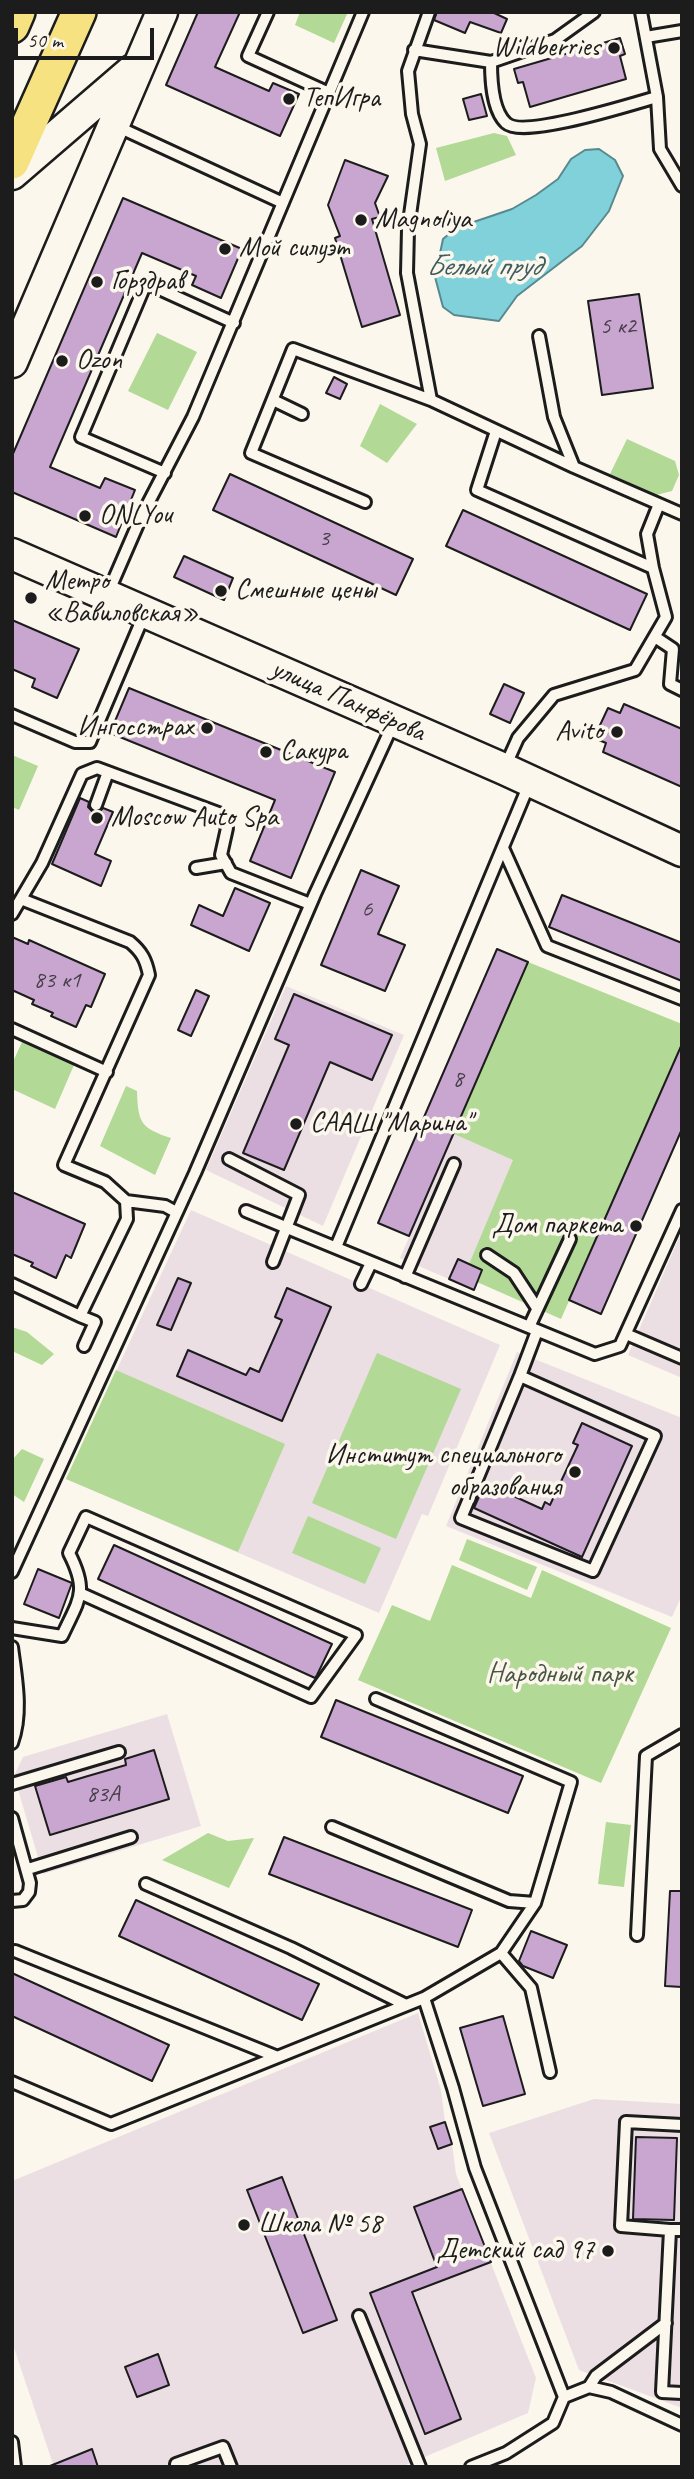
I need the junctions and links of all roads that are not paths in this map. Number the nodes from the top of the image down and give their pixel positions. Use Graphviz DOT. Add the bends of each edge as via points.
graph roads {
  1 [pos="18,12"];
  2 [pos="79,12"];
  3 [pos="162,12"];
  4 [pos="268,12"];
  5 [pos="363,12"];
  6 [pos="429,12"];
  7 [pos="594,12"];
  8 [pos="641,12"];
  9 [pos="12,26"];
  10 [pos="682,31"];
  11 [pos="646,37"];
  12 [pos="414,50"];
  13 [pos="491,62"];
  14 [pos="140,64"];
  15 [pos="329,93"];
  16 [pos="657,97"];
  17 [pos="114,125"];
  18 [pos="12,162"];
  19 [pos="12,174"];
  20 [pos="682,186"];
  21 [pos="283,204"];
  22 [pos="234,323"];
  23 [pos="538,336"];
  24 [pos="12,362"];
  25 [pos="273,400"];
  26 [pos="431,400"];
  27 [pos="302,414"];
  28 [pos="496,431"];
  29 [pos="574,467"];
  30 [pos="165,473"];
  31 [pos="365,502"];
  32 [pos="659,504"];
  33 [pos="682,514"];
  34 [pos="12,554"];
  35 [pos="653,568"];
  36 [pos="107,595"];
  37 [pos="145,612"];
  38 [pos="654,637"];
  39 [pos="682,690"];
  40 [pos="12,715"];
  41 [pos="394,721"];
  42 [pos="504,769"];
  43 [pos="108,772"];
  44 [pos="530,782"];
  45 [pos="96,805"];
  46 [pos="503,848"];
  47 [pos="682,851"];
  48 [pos="226,863"];
  49 [pos="196,868"];
  50 [pos="21,899"];
  51 [pos="310,904"];
  52 [pos="12,914"];
  53 [pos="682,999"];
  54 [pos="12,1029"];
  55 [pos="107,1072"];
  56 [pos="229,1159"];
  57 [pos="454,1164"];
  58 [pos="126,1201"];
  59 [pos="682,1210"];
  60 [pos="246,1211"];
  61 [pos="176,1212"];
  62 [pos="286,1226"];
  63 [pos="570,1239"];
  64 [pos="336,1247"];
  65 [pos="487,1255"];
  66 [pos="273,1262"];
  67 [pos="371,1263"];
  68 [pos="405,1277"];
  69 [pos="12,1284"];
  70 [pos="361,1284"];
  71 [pos="537,1308"];
  72 [pos="80,1316"];
  73 [pos="533,1329"];
  74 [pos="626,1334"];
  75 [pos="84,1346"];
  76 [pos="682,1358"];
  77 [pos="520,1376"];
  78 [pos="12,1572"];
  79 [pos="82,1594"];
  80 [pos="12,1628"];
  81 [pos="12,1647"];
  82 [pos="376,1699"];
  83 [pos="682,1735"];
  84 [pos="12,1743"];
  85 [pos="119,1752"];
  86 [pos="12,1784"];
  87 [pos="12,1818"];
  88 [pos="332,1826"];
  89 [pos="131,1838"];
  90 [pos="27,1869"];
  91 [pos="146,1884"];
  92 [pos="12,1902"];
  93 [pos="536,1903"];
  94 [pos="637,1935"];
  95 [pos="15,1951"];
  96 [pos="502,1953"];
  97 [pos="424,1998"];
  98 [pos="406,2005"];
  99 [pos="275,2056"];
  100 [pos="551,2072"];
  101 [pos="12,2082"];
  102 [pos="682,2125"];
  103 [pos="676,2230"];
  104 [pos="359,2316"];
  105 [pos="666,2323"];
  106 [pos="589,2387"];
  107 [pos="682,2393"];
  108 [pos="564,2398"];
  109 [pos="682,2425"];
  110 [pos="12,2442"];
  111 [pos="506,2453"];
  112 [pos="176,2464"];
  113 [pos="15,2467"];
  114 [pos="231,2467"];
  115 [pos="421,2467"];
  116 [pos="471,2467"];
  117 [pos="508,2467"];
  1 -- 9 [label="main road"];
  2 -- 18 [label="main road"];
  3 -- 14 [label="street"];
  4 -- 15 [label="lane" via="248,56"];
  5 -- 15 [label="lane"];
  6 -- 12 [label="lane"];
  7 -- 13 [label="lane" via="555,40"];
  8 -- 11 [label="lane"];
  10 -- 11 [label="lane"];
  11 -- 16 [label="lane"];
  12 -- 13 [label="lane"];
  12 -- 26 [label="lane" via="408,71 420,144 407,273"];
  13 -- 16 [label="lane" via="499,114 507,125 518,129"];
  14 -- 17 [label="street"];
  14 -- 19 [label="street"];
  15 -- 21 [label="lane"];
  16 -- 20 [label="lane" via="660,149"];
  17 -- 21 [label="lane"];
  17 -- 24 [label="street"];
  21 -- 22 [label="lane"];
  22 -- 30 [label="lane"];
  22 -- 30 [label="lane" via="146,284 81,438"];
  23 -- 29 [label="lane" via="554,417"];
  25 -- 26 [label="lane" via="293,349"];
  25 -- 27 [label="lane"];
  25 -- 31 [label="lane" via="251,453"];
  26 -- 28 [label="lane"];
  28 -- 29 [label="lane"];
  28 -- 35 [label="lane" via="477,490"];
  29 -- 32 [label="lane"];
  30 -- 36 [label="lane"];
  32 -- 33 [label="lane"];
  32 -- 35 [label="lane" via="647,534"];
  34 -- 36 [label="street, улица Панфёрова"];
  35 -- 38 [label="lane" via="666,617"];
  36 -- 37 [label="street, улица Панфёрова"];
  37 -- 40 [label="lane" via="90,742 75,742"];
  37 -- 41 [label="street, улица Панфёрова"];
  38 -- 39 [label="lane" via="673,649 670,684"];
  38 -- 42 [label="lane" via="635,670 554,695 518,738"];
  41 -- 42 [label="street, улица Панфёрова"];
  41 -- 51 [label="lane"];
  42 -- 44 [label="street, улица Панфёрова"];
  43 -- 45 [label="lane"];
  43 -- 48 [label="lane" via="221,814 227,828 221,855"];
  43 -- 50 [label="lane" via="97,768 82,774"];
  44 -- 46 [label="lane"];
  44 -- 47 [label="street, улица Панфёрова"];
  46 -- 53 [label="lane" via="547,946"];
  46 -- 64 [label="lane"];
  48 -- 49 [label="lane"];
  48 -- 51 [label="lane" via="231,873"];
  50 -- 52 [label="lane"];
  50 -- 55 [label="lane" via="130,942 147,961 149,975"];
  51 -- 61 [label="lane"];
  54 -- 55 [label="lane"];
  55 -- 58 [label="lane" via="64,1165 105,1182"];
  56 -- 62 [label="lane" via="299,1195"];
  57 -- 68 [label="lane"];
  58 -- 61 [label="lane"];
  58 -- 72 [label="lane" via="127,1219"];
  59 -- 74 [label="lane"];
  60 -- 62 [label="lane"];
  61 -- 78 [label="lane"];
  62 -- 64 [label="lane"];
  62 -- 66 [label="lane"];
  63 -- 71 [label="lane"];
  64 -- 67 [label="lane"];
  65 -- 71 [label="lane" via="514,1273"];
  67 -- 68 [label="lane"];
  67 -- 70 [label="lane"];
  68 -- 73 [label="lane"];
  69 -- 72 [label="lane"];
  71 -- 73 [label="lane"];
  72 -- 75 [label="lane" via="95,1322"];
  73 -- 74 [label="lane" via="595,1354 620,1346"];
  73 -- 77 [label="lane"];
  74 -- 76 [label="lane"];
  77 -- 77 [label="lane" via="654,1436 593,1571 461,1518"];
  79 -- 79 [label="lane" via="80,1574 69,1553 86,1517 356,1635 311,1697"];
  79 -- 80 [label="lane" via="62,1636"];
  81 -- 84 [label="lane" via="18,1723"];
  82 -- 93 [label="lane" via="571,1783"];
  83 -- 94 [label="lane" via="646,1756"];
  85 -- 86 [label="lane"];
  87 -- 90 [label="lane"];
  88 -- 93 [label="lane" via="509,1901"];
  89 -- 90 [label="lane"];
  90 -- 92 [label="lane" via="29,1892 23,1900"];
  91 -- 98 [label="lane"];
  93 -- 96 [label="lane"];
  95 -- 99 [label="lane"];
  96 -- 97 [label="lane"];
  96 -- 100 [label="lane" via="531,1988"];
  97 -- 98 [label="lane"];
  97 -- 108 [label="lane" via="475,2168"];
  98 -- 99 [label="lane"];
  99 -- 101 [label="lane" via="111,2124"];
  102 -- 103 [label="lane" via="626,2122 621,2226"];
  103 -- 105 [label="lane"];
  104 -- 115 [label="lane"];
  105 -- 106 [label="lane" via="596,2376"];
  105 -- 107 [label="lane" via="662,2392"];
  106 -- 108 [label="lane"];
  106 -- 109 [label="lane" via="611,2392"];
  108 -- 111 [label="lane" via="552,2423"];
  110 -- 113 [label="lane"];
  111 -- 116 [label="lane"];
  111 -- 117 [label="lane"];
  112 -- 114 [label="lane" via="223,2447"];
}
